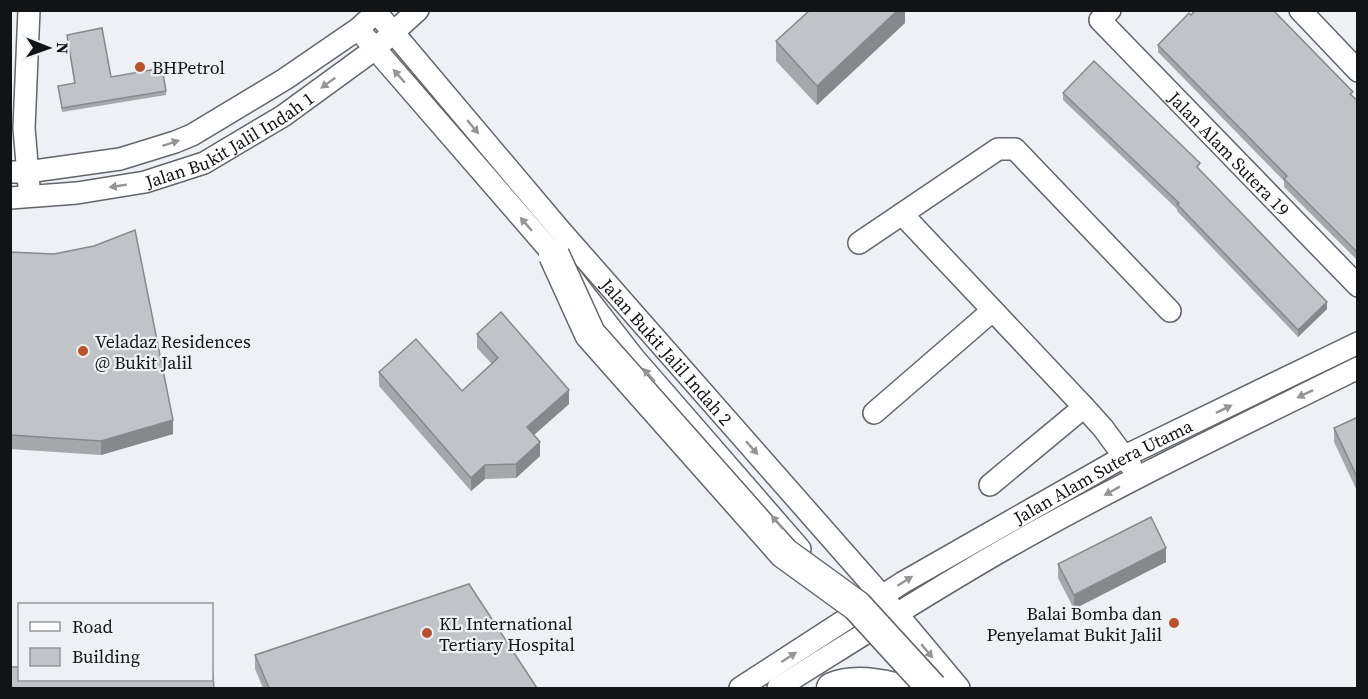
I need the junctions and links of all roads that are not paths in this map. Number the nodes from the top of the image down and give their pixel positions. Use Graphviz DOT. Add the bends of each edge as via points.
graph roads {
  1 [pos="29,10"];
  2 [pos="418,10"];
  3 [pos="1300,10"];
  4 [pos="377,11"];
  5 [pos="1105,15"];
  6 [pos="358,28"];
  7 [pos="392,32"];
  8 [pos="375,49"];
  9 [pos="1358,71"];
  10 [pos="17,128"];
  11 [pos="19,172"];
  12 [pos="20,198"];
  13 [pos="902,214"];
  14 [pos="859,243"];
  15 [pos="554,255"];
  16 [pos="1358,286"];
  17 [pos="992,311"];
  18 [pos="1170,311"];
  19 [pos="1358,343"];
  20 [pos="1358,368"];
  21 [pos="1084,407"];
  22 [pos="874,413"];
  23 [pos="1125,456"];
  24 [pos="1137,477"];
  25 [pos="990,485"];
  26 [pos="1073,486"];
  27 [pos="1083,508"];
  28 [pos="882,596"];
  29 [pos="856,613"];
  30 [pos="895,614"];
  31 [pos="870,631"];
  32 [pos="740,688"];
  33 [pos="778,688"];
  34 [pos="832,688"];
  35 [pos="894,688"];
  36 [pos="919,688"];
  37 [pos="932,688"];
  38 [pos="959,688"];
  1 -- 10 [label="street"];
  2 -- 7 [label="street, Jalan Bukit Jalil Indah 1"];
  3 -- 9 [label="street"];
  4 -- 6 [label="street, Jalan Bukit Jalil Indah 1"];
  4 -- 7 [label="street, Jalan Bukit Jalil Indah 2"];
  5 -- 16 [label="street, Jalan Alam Sutera 19"];
  6 -- 8 [label="street, Jalan Bukit Jalil Indah 2"];
  11 -- 6 [label="street, Jalan Bukit Jalil Indah 1, one-way" via="120,159 192,135 285,79"];
  7 -- 8 [label="street, Jalan Bukit Jalil Indah 1"];
  7 -- 28 [label="street, Jalan Bukit Jalil Indah 2, one-way"];
  8 -- 12 [label="street, Jalan Bukit Jalil Indah 1, one-way" via="283,116 204,163 145,182"];
  15 -- 8 [label="street, Jalan Bukit Jalil Indah 2, one-way"];
  10 -- 11 [label="street"];
  11 -- 12 [label="street"];
  13 -- 14 [label="street"];
  13 -- 17 [label="street"];
  13 -- 18 [label="street" via="998,149 1014,149"];
  29 -- 15 [label="street, Jalan Bukit Jalil Indah 2, one-way" via="634,358"];
  15 -- 37 [label="highway, bridge" via="590,334 784,553 857,606"];
  17 -- 21 [label="street"];
  17 -- 22 [label="street"];
  23 -- 19 [label="street, Jalan Alam Sutera Utama, one-way"];
  20 -- 24 [label="street, Jalan Alam Sutera Utama, one-way"];
  21 -- 23 [label="street"];
  21 -- 25 [label="street"];
  23 -- 24 [label="street"];
  23 -- 26 [label="street, Jalan Alam Sutera Utama"];
  24 -- 27 [label="street, Jalan Alam Sutera Utama, one-way"];
  26 -- 27 [label="street"];
  28 -- 26 [label="street, Jalan Alam Sutera Utama, one-way"];
  27 -- 30 [label="street, Jalan Alam Sutera Utama"];
  28 -- 29 [label="street, Jalan Alam Sutera Utama"];
  28 -- 30 [label="street, Jalan Bukit Jalil Indah 2"];
  29 -- 31 [label="street, Jalan Bukit Jalil Indah 2"];
  32 -- 29 [label="street, Jalan Alam Sutera Utama, one-way"];
  30 -- 31 [label="street, Jalan Alam Sutera Utama"];
  30 -- 38 [label="street, Jalan Bukit Jalil Indah 2, one-way"];
  31 -- 33 [label="street, Jalan Alam Sutera Utama"];
  31 -- 36 [label="street, Jalan Bukit Jalil Indah 2"];
  34 -- 35 [label="highway" via="873,683"];
}
